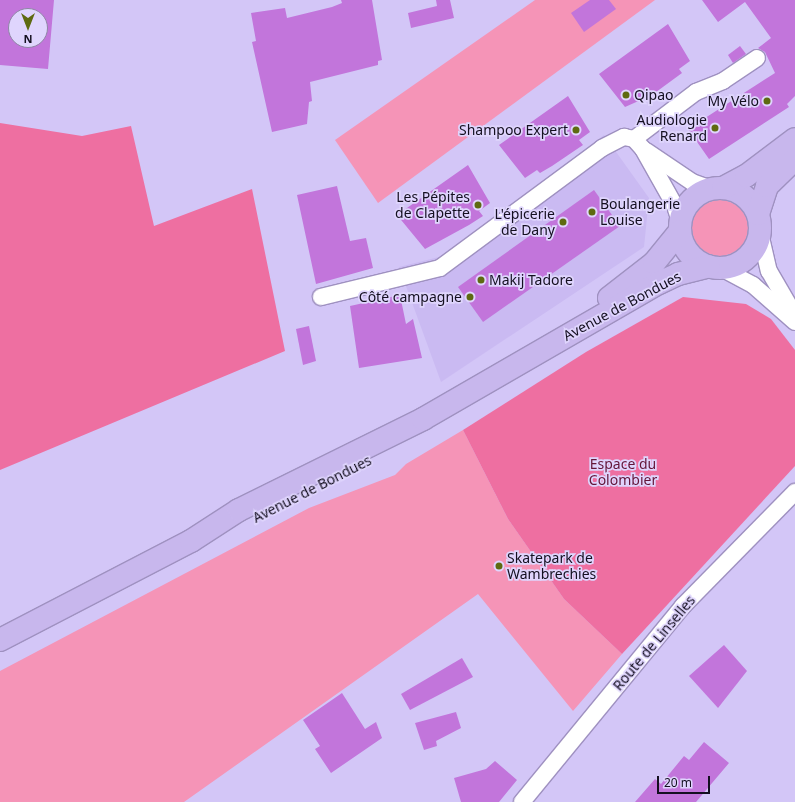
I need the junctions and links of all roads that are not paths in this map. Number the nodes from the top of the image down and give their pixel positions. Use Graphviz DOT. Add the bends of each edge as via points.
graph roads {
  1 [pos="757,58"];
  2 [pos="795,139"];
  3 [pos="639,144"];
  4 [pos="795,159"];
  5 [pos="717,188"];
  6 [pos="759,224"];
  7 [pos="680,226"];
  8 [pos="715,267"];
  9 [pos="321,297"];
  10 [pos="795,315"];
  11 [pos="795,322"];
  12 [pos="538,351"];
  13 [pos="795,492"];
  14 [pos="0,640"];
  15 [pos="522,802"];
  1 -- 3 [label="street" via="725,80 696,92"];
  2 -- 5 [label="main road" via="746,176"];
  3 -- 5 [label="street" via="692,182"];
  3 -- 7 [label="street" via="675,206"];
  3 -- 9 [label="street" via="624,137 608,144 440,268"];
  4 -- 6 [label="main road" via="767,186"];
  5 -- 6 [label="main road" via="743,195"];
  5 -- 7 [label="main road" via="690,200"];
  6 -- 8 [label="main road" via="747,258"];
  6 -- 10 [label="street" via="771,275"];
  7 -- 8 [label="main road" via="687,251"];
  7 -- 12 [label="main road, Avenue de Bondues" via="654,264"];
  8 -- 11 [label="street" via="753,285"];
  8 -- 12 [label="main road, Avenue de Bondues" via="671,276"];
  12 -- 14 [label="main road, Avenue de Bondues" via="423,419 378,456 254,519 191,541"];
  13 -- 15 [label="street, Route de Linselles" via="684,606"];
}
